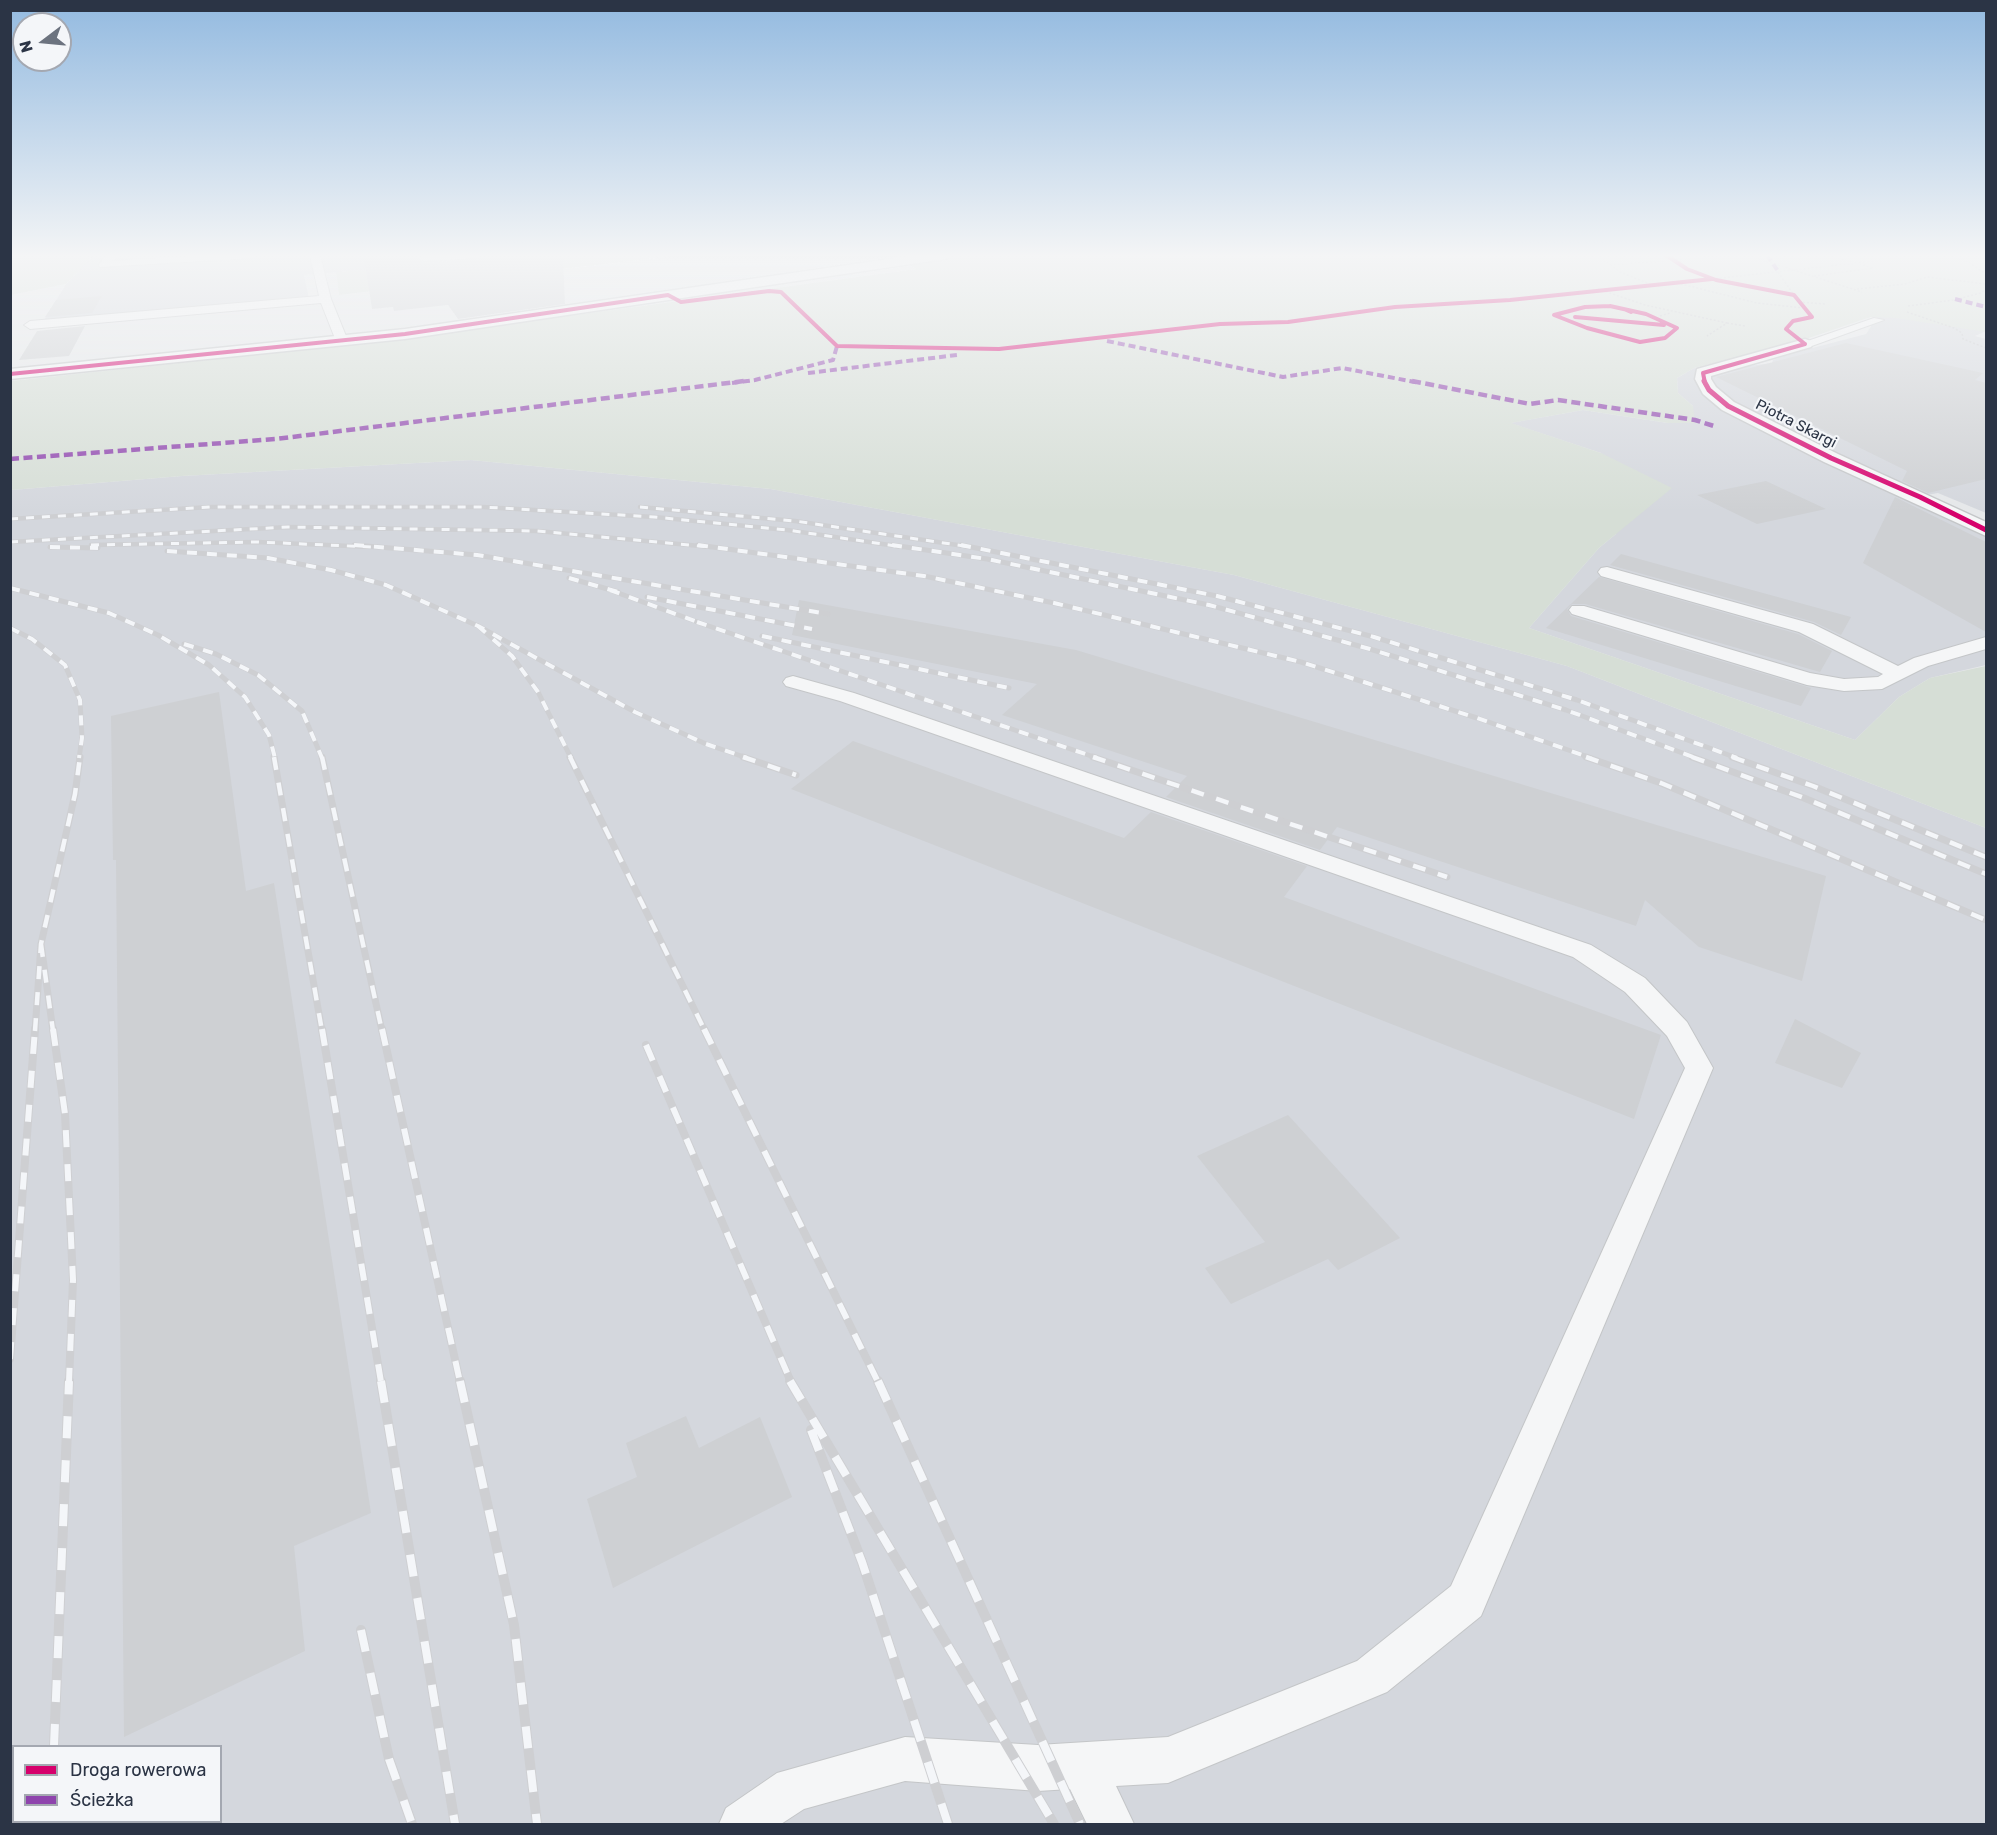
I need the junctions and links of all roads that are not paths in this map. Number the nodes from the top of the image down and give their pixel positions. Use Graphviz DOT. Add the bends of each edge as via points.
graph roads {
  1 [pos="342,341"];
  2 [pos="345,341"];
  3 [pos="1815,341"];
  4 [pos="1805,344"];
  5 [pos="10,374"];
  6 [pos="1986,530"];
  7 [pos="1607,572"];
  8 [pos="1578,610"];
  9 [pos="1986,643"];
  10 [pos="1898,674"];
  11 [pos="793,682"];
  12 [pos="1082,1765"];
  13 [pos="742,1824"];
  14 [pos="1111,1824"];
  1 -- 2 [label="street"];
  1 -- 5 [label="street"];
  3 -- 4 [label="lane"];
  4 -- 6 [label="street, Piotra Skargi" via="1703,373 1703,379 1709,390 1728,406"];
  7 -- 10 [label="lane" via="1806,628"];
  8 -- 10 [label="lane" via="1807,679 1844,685 1882,683"];
  9 -- 10 [label="lane" via="1921,662"];
  11 -- 12 [label="lane" via="848,697 1582,951 1635,985 1677,1029 1699,1068 1466,1601 1372,1677 1168,1760"];
  12 -- 13 [label="lane" via="1038,1768 905,1759 793,1789"];
  12 -- 14 [label="lane"];
}
